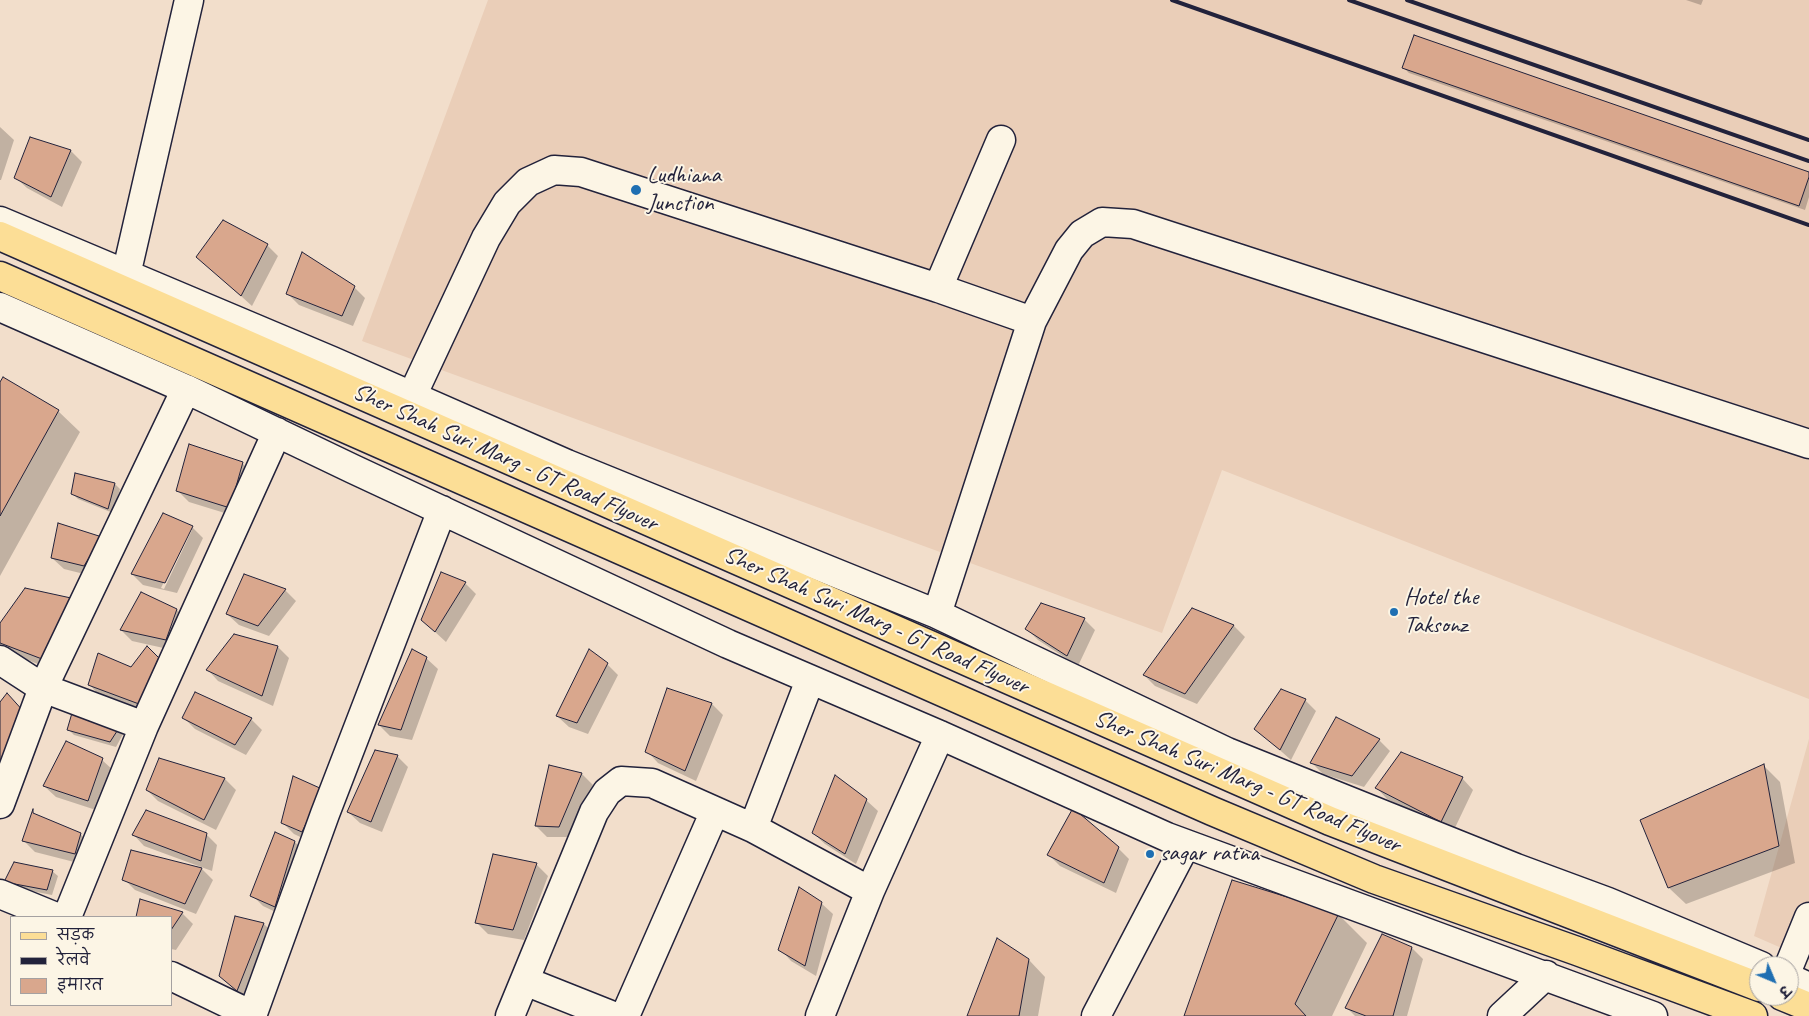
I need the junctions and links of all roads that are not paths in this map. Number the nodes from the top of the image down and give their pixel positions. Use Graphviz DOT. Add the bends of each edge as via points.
graph roads {
  1 [pos="189,0"];
  2 [pos="1001,140"];
  3 [pos="0,221"];
  4 [pos="0,236"];
  5 [pos="126,275"];
  6 [pos="0,276"];
  7 [pos="938,288"];
  8 [pos="0,307"];
  9 [pos="1032,321"];
  10 [pos="186,389"];
  11 [pos="412,396"];
  12 [pos="277,432"];
  13 [pos="1809,444"];
  14 [pos="442,510"];
  15 [pos="937,614"];
  16 [pos="0,660"];
  17 [pos="810,680"];
  18 [pos="43,688"];
  19 [pos="144,726"];
  20 [pos="940,736"];
  21 [pos="0,804"];
  22 [pos="715,811"];
  23 [pos="753,828"];
  24 [pos="1186,844"];
  25 [pos="870,891"];
  26 [pos="0,894"];
  27 [pos="54,916"];
  28 [pos="67,916"];
  29 [pos="1809,916"];
  30 [pos="1793,956"];
  31 [pos="1749,961"];
  32 [pos="1546,975"];
  33 [pos="172,976"];
  34 [pos="525,981"];
  35 [pos="1749,983"];
  36 [pos="252,1016"];
  37 [pos="510,1016"];
  38 [pos="613,1016"];
  39 [pos="625,1016"];
  40 [pos="820,1016"];
  41 [pos="1096,1016"];
  42 [pos="1502,1016"];
  43 [pos="1653,1016"];
  44 [pos="1753,1016"];
  1 -- 5 [label="street"];
  2 -- 7 [label="street"];
  3 -- 5 [label="street"];
  4 -- 35 [label="main road, Sher Shah Suri Marg - GT Road Flyover" via="1330,821"];
  5 -- 11 [label="street"];
  6 -- 44 [label="main road, Sher Shah Suri Marg - GT Road Flyover" via="1356,872"];
  7 -- 9 [label="street"];
  7 -- 11 [label="street" via="581,172 554,170 528,182 508,203 486,238"];
  8 -- 10 [label="street"];
  9 -- 13 [label="street" via="1069,250 1082,234 1102,222 1133,224"];
  9 -- 15 [label="street"];
  10 -- 12 [label="street"];
  10 -- 18 [label="street"];
  11 -- 15 [label="street" via="567,464"];
  12 -- 14 [label="street"];
  12 -- 19 [label="street"];
  14 -- 17 [label="street"];
  14 -- 36 [label="street" via="325,814"];
  15 -- 31 [label="street" via="1227,752"];
  16 -- 18 [label="street"];
  17 -- 20 [label="street"];
  17 -- 23 [label="street"];
  18 -- 19 [label="street"];
  18 -- 21 [label="street"];
  19 -- 28 [label="street"];
  20 -- 24 [label="street"];
  20 -- 25 [label="street"];
  22 -- 23 [label="street"];
  22 -- 34 [label="street" via="652,783 621,781 607,792 594,812"];
  22 -- 39 [label="street"];
  23 -- 25 [label="street"];
  24 -- 32 [label="street"];
  24 -- 41 [label="street"];
  25 -- 40 [label="street"];
  26 -- 27 [label="street"];
  29 -- 30 [label="street"];
  32 -- 42 [label="street"];
  32 -- 43 [label="street"];
  33 -- 36 [label="street"];
  34 -- 37 [label="street"];
  34 -- 38 [label="street"];
}
